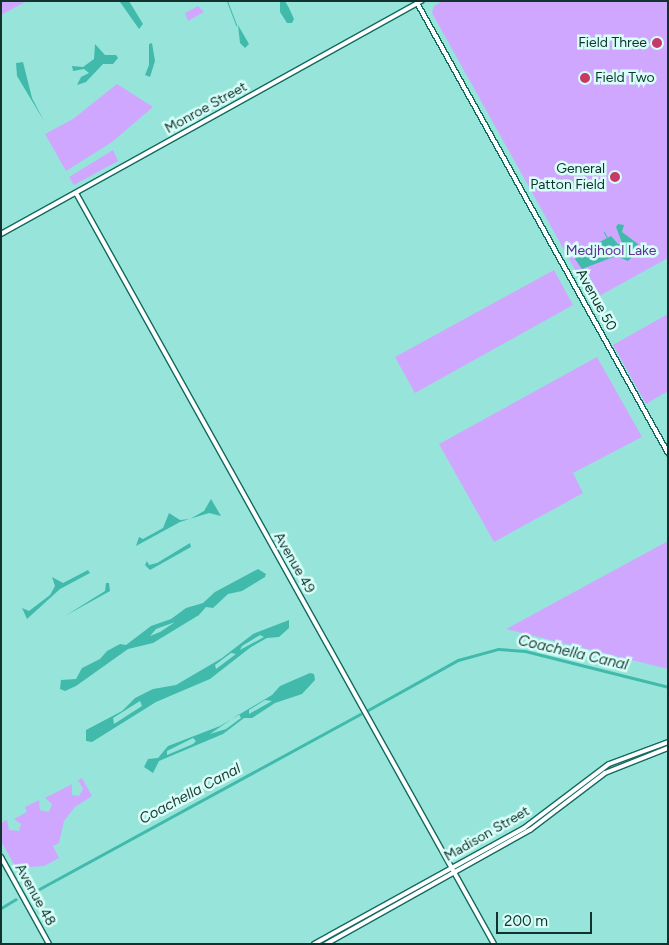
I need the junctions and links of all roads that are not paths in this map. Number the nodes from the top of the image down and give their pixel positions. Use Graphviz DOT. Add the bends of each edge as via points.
graph roads {
  1 [pos="422,1"];
  2 [pos="417,3"];
  3 [pos="76,193"];
  4 [pos="1,234"];
  5 [pos="668,453"];
  6 [pos="668,742"];
  7 [pos="668,748"];
  8 [pos="1,857"];
  9 [pos="450,868"];
  10 [pos="453,873"];
  11 [pos="49,944"];
  12 [pos="314,944"];
  13 [pos="326,944"];
  14 [pos="494,944"];
  1 -- 2 [label="main road, Monroe Street"];
  2 -- 3 [label="main road, Monroe Street"];
  2 -- 5 [label="main road, Avenue 50"];
  3 -- 4 [label="main road, Monroe Street"];
  3 -- 9 [label="main road, Avenue 49"];
  6 -- 9 [label="main road, Madison Street" via="609,764 532,823"];
  7 -- 10 [label="main road, Madison Street" via="605,773 538,825"];
  8 -- 11 [label="main road, Avenue 48"];
  9 -- 10 [label="main road, Avenue 49"];
  9 -- 12 [label="main road, Madison Street"];
  10 -- 13 [label="main road, Madison Street"];
  10 -- 14 [label="main road, Avenue 49"];
}
